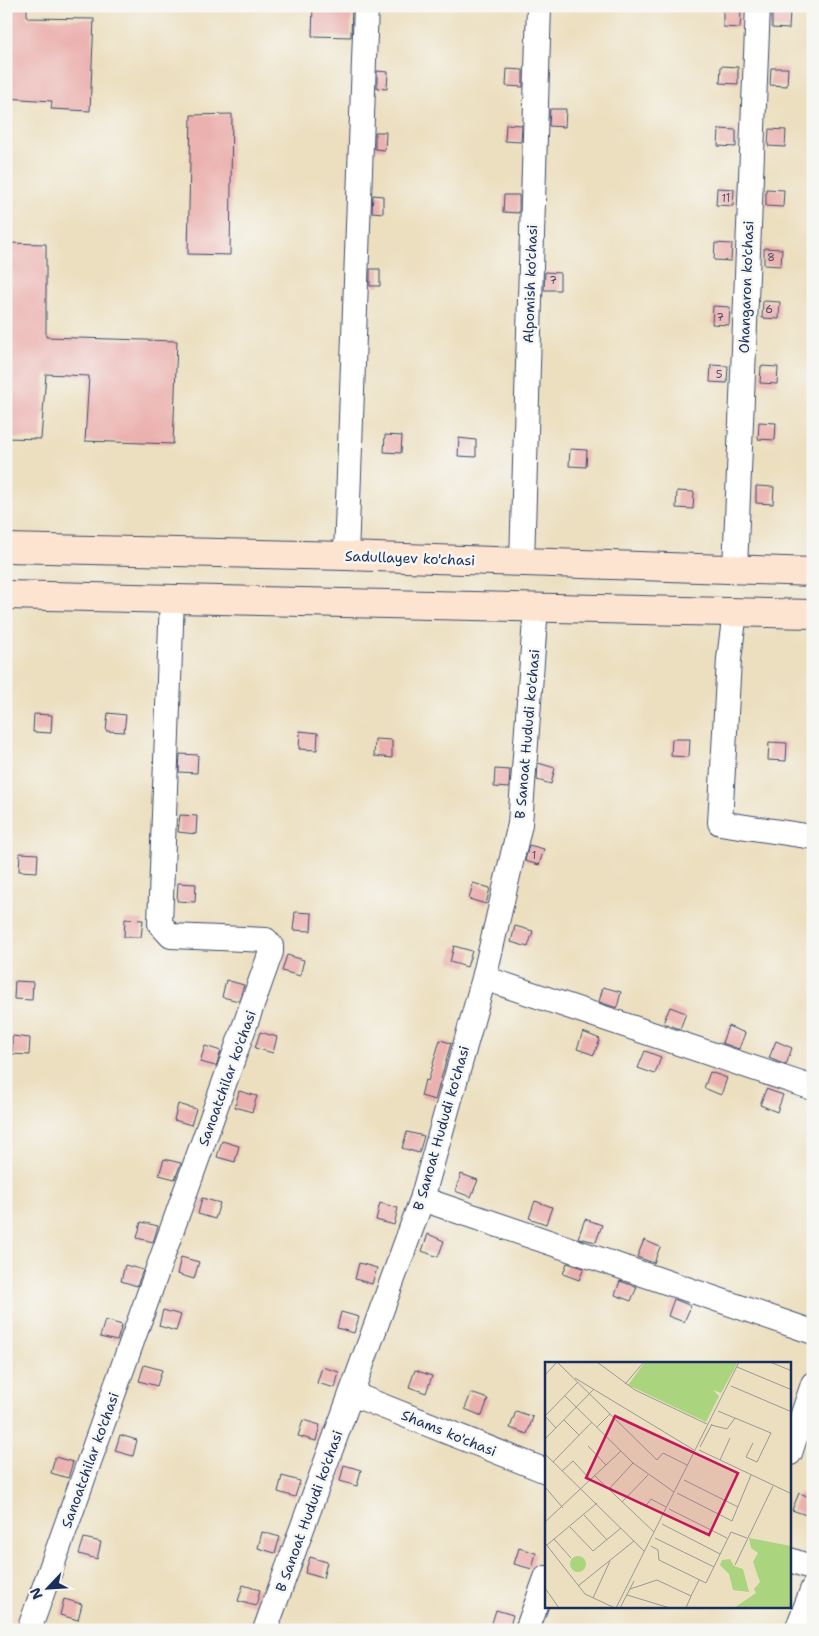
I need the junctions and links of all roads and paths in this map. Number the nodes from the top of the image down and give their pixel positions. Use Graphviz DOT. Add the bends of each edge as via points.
graph roads {
  1 [pos="366,6"];
  2 [pos="539,6"];
  3 [pos="758,6"];
  4 [pos="6,548"];
  5 [pos="346,556"];
  6 [pos="522,562"];
  7 [pos="735,569"];
  8 [pos="813,572"];
  9 [pos="6,595"];
  10 [pos="172,598"];
  11 [pos="536,607"];
  12 [pos="734,612"];
  13 [pos="813,614"];
  14 [pos="813,837"];
  15 [pos="484,978"];
  16 [pos="813,1088"];
  17 [pos="422,1199"];
  18 [pos="813,1332"];
  19 [pos="813,1384"];
  20 [pos="352,1394"];
  21 [pos="792,1448"];
  22 [pos="545,1471"];
  23 [pos="792,1561"];
  24 [pos="813,1568"];
  25 [pos="545,1581"];
  26 [pos="813,1588"];
  27 [pos="29,1630"];
  28 [pos="264,1630"];
  29 [pos="527,1630"];
  30 [pos="797,1630"];
  1 -- 5 [label="street"];
  2 -- 6 [label="street, Alpomish ko'chasi"];
  3 -- 7 [label="street, Ohangaron ko'chasi"];
  4 -- 5 [label="main road, Sadullayev ko'chasi"];
  5 -- 6 [label="main road, Sadullayev ko'chasi"];
  6 -- 7 [label="main road, Sadullayev ko'chasi"];
  7 -- 8 [label="main road, Sadullayev ko'chasi"];
  9 -- 10 [label="main road"];
  10 -- 11 [label="main road"];
  10 -- 27 [label="street, Sanoatchilar ko'chasi" via="160,924 171,936 266,940 271,952"];
  11 -- 12 [label="main road"];
  11 -- 15 [label="street, B Sanoat Hududi ko'chasi" via="520,824"];
  12 -- 13 [label="main road"];
  12 -- 14 [label="street" via="720,824"];
  15 -- 16 [label="street"];
  15 -- 17 [label="street, B Sanoat Hududi ko'chasi"];
  17 -- 18 [label="street"];
  17 -- 20 [label="street, B Sanoat Hududi ko'chasi"];
  19 -- 21 [label="street"];
  20 -- 22 [label="street, Shams ko'chasi"];
  20 -- 28 [label="street, B Sanoat Hududi ko'chasi"];
  23 -- 24 [label="street"];
  25 -- 29 [label="street"];
  26 -- 30 [label="street"];
}
